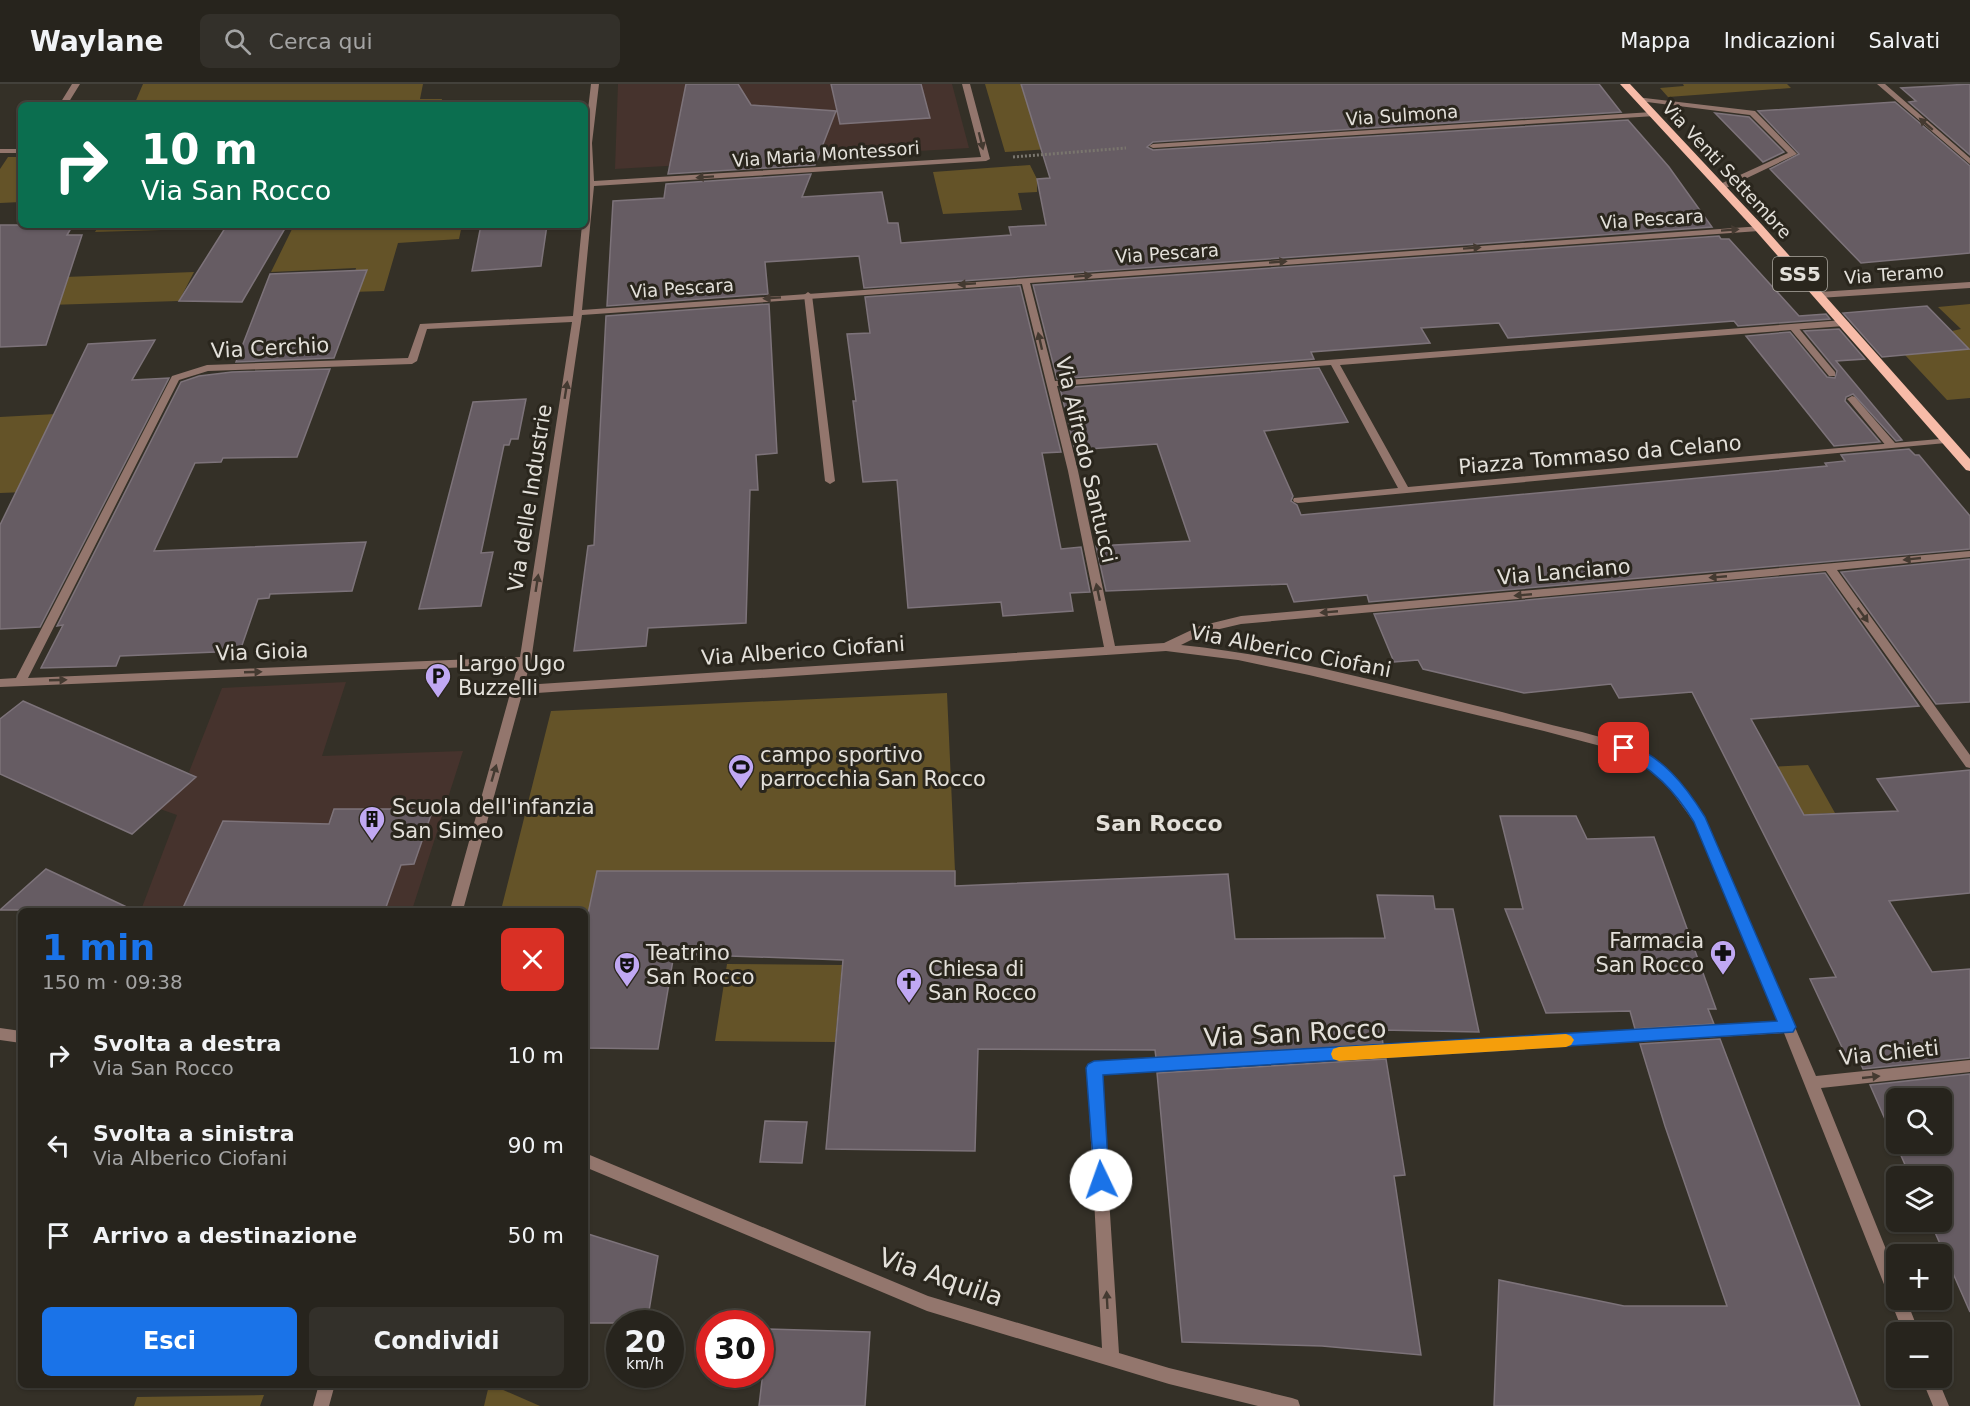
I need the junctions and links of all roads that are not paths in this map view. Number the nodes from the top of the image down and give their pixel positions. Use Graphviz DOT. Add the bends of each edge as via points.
graph roads {
  1 [pos="76,84"];
  2 [pos="595,84"];
  3 [pos="966,84"];
  4 [pos="1625,84"];
  5 [pos="1881,84"];
  6 [pos="1639,99"];
  7 [pos="65,102"];
  8 [pos="1652,114"];
  9 [pos="588,130"];
  10 [pos="1153,146"];
  11 [pos="0,151"];
  12 [pos="18,151"];
  13 [pos="1970,162"];
  14 [pos="588,164"];
  15 [pos="590,184"];
  16 [pos="1721,187"];
  17 [pos="588,204"];
  18 [pos="586,228"];
  19 [pos="1759,228"];
  20 [pos="1025,280"];
  21 [pos="1970,285"];
  22 [pos="808,295"];
  23 [pos="1819,296"];
  24 [pos="577,316"];
  25 [pos="1844,323"];
  26 [pos="1792,327"];
  27 [pos="1335,362"];
  28 [pos="1832,374"];
  29 [pos="1050,384"];
  30 [pos="1852,399"];
  31 [pos="1946,440"];
  32 [pos="1891,445"];
  33 [pos="1970,467"];
  34 [pos="830,481"];
  35 [pos="1405,491"];
  36 [pos="1298,500"];
  37 [pos="1970,554"];
  38 [pos="1829,567"];
  39 [pos="1166,648"];
  40 [pos="1110,649"];
  41 [pos="525,661"];
  42 [pos="20,682"];
  43 [pos="0,683"];
  44 [pos="517,690"];
  45 [pos="1970,764"];
  46 [pos="457,908"];
  47 [pos="1788,1027"];
  48 [pos="0,1034"];
  49 [pos="18,1037"];
  50 [pos="1970,1066"];
  51 [pos="1812,1083"];
  52 [pos="588,1161"];
  53 [pos="1886,1269"];
  54 [pos="1111,1358"];
  55 [pos="326,1388"];
  56 [pos="1934,1388"];
  57 [pos="321,1406"];
  58 [pos="1292,1406"];
  59 [pos="1941,1406"];
  1 -- 7 [label="street"];
  2 -- 9 [label="street, Via delle Industrie"];
  3 -- 15 [label="street, Via Maria Montessori, one-way" via="986,159"];
  4 -- 6 [label="main road, Via Venti Settembre / SS5"];
  13 -- 5 [label="street, one-way"];
  6 -- 8 [label="main road, Via Venti Settembre / SS5"];
  6 -- 16 [label="street" via="1752,113 1793,154"];
  8 -- 10 [label="street, Via Sulmona"];
  8 -- 16 [label="main road, Via Venti Settembre / SS5"];
  11 -- 12 [label="street"];
  14 -- 15 [label="street, Via delle Industrie"];
  15 -- 17 [label="street, Via delle Industrie"];
  16 -- 19 [label="main road, Via Venti Settembre / SS5"];
  18 -- 24 [label="street, Via delle Industrie"];
  20 -- 19 [label="street, Via Pescara, one-way"];
  19 -- 23 [label="main road, Via Venti Settembre / SS5"];
  20 -- 22 [label="street, Via Pescara, one-way"];
  29 -- 20 [label="street, Via Alfredo Santucci, one-way"];
  21 -- 23 [label="street, Via Teramo"];
  22 -- 24 [label="street, Via Pescara, one-way"];
  22 -- 34 [label="street"];
  23 -- 25 [label="main road, Via Venti Settembre / SS5"];
  41 -- 24 [label="street, Via delle Industrie, one-way"];
  24 -- 42 [label="street, Via Cerchio" via="423,326 412,361 207,368 175,378"];
  25 -- 26 [label="street"];
  25 -- 31 [label="main road, Via Venti Settembre / SS5"];
  26 -- 27 [label="street"];
  26 -- 28 [label="street"];
  27 -- 29 [label="street"];
  27 -- 35 [label="street"];
  40 -- 29 [label="street, Via Alfredo Santucci, one-way" via="1073,471"];
  30 -- 32 [label="street"];
  31 -- 32 [label="street, Piazza Tommaso da Celano"];
  31 -- 33 [label="main road, Via Venti Settembre / SS5"];
  32 -- 35 [label="street, Piazza Tommaso da Celano"];
  35 -- 36 [label="street, Piazza Tommaso da Celano"];
  37 -- 38 [label="street, Via Lanciano, one-way"];
  38 -- 39 [label="street, Via Lanciano, one-way" via="1241,620 1204,629"];
  38 -- 45 [label="street, one-way"];
  39 -- 40 [label="street, Via Alberico Ciofani"];
  39 -- 47 [label="street, Via Alberico Ciofani" via="1240,657 1515,719 1624,748 1646,759 1686,797 1700,821"];
  40 -- 44 [label="street, Via Alberico Ciofani"];
  42 -- 41 [label="street, Via Gioia, one-way"];
  41 -- 44 [label="street, Via delle Industrie"];
  42 -- 43 [label="street, Via Gioia"];
  46 -- 44 [label="street, Via delle Industrie, one-way"];
  47 -- 51 [label="street, Via Alberico Ciofani"];
  54 -- 47 [label="street, Via San Rocco, one-way" via="1094,1068"];
  48 -- 49 [label="street"];
  51 -- 50 [label="street, Via Chieti, one-way"];
  51 -- 53 [label="street, Via Alberico Ciofani"];
  52 -- 54 [label="street, Via Aquila" via="927,1304"];
  54 -- 58 [label="street, Via Aquila"];
  55 -- 57 [label="street"];
  56 -- 59 [label="street"];
}
